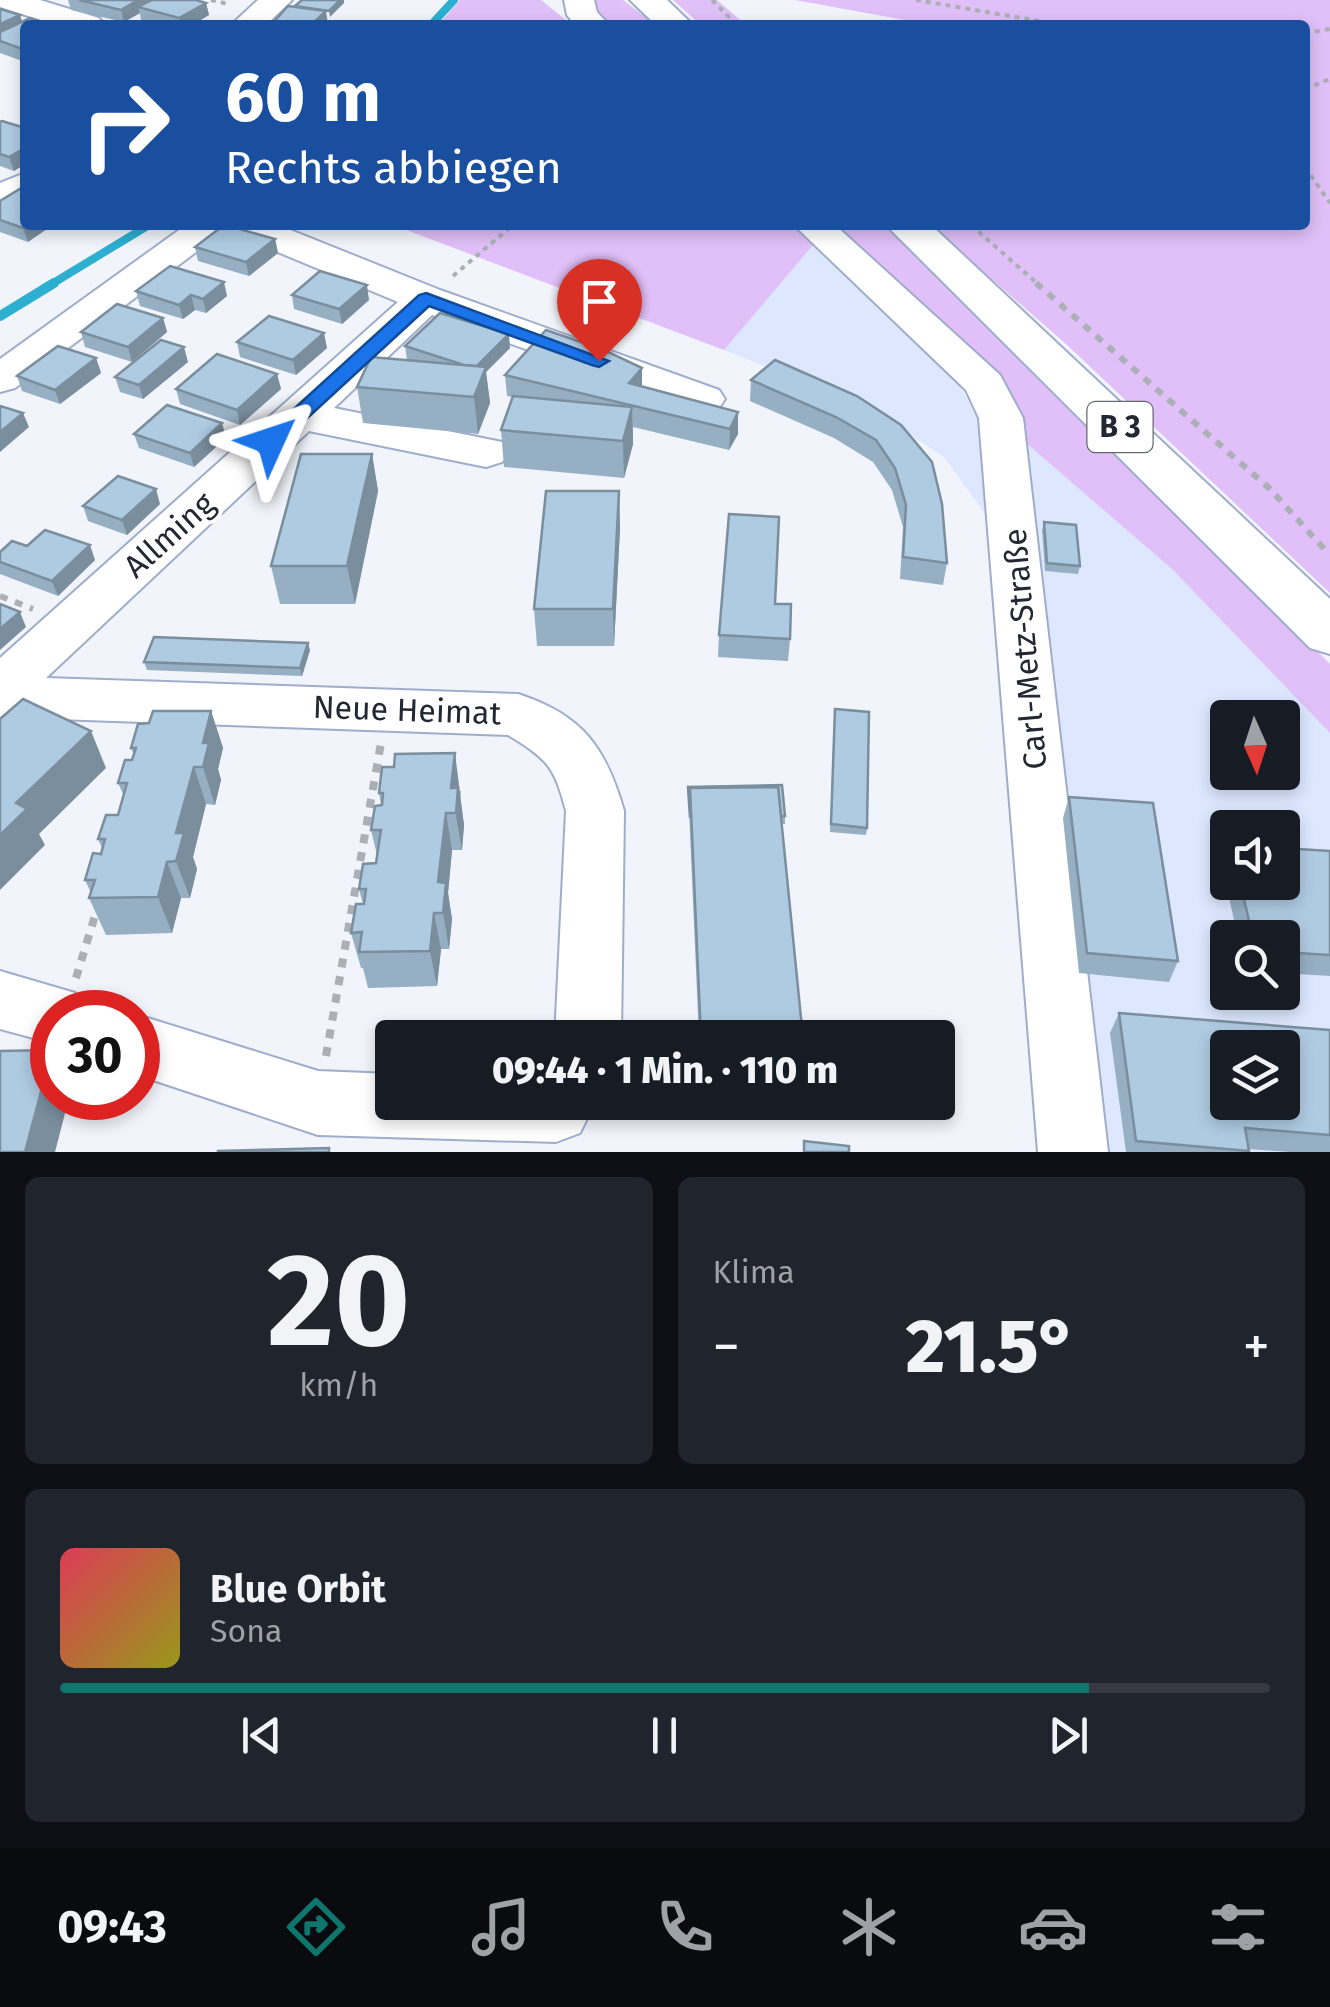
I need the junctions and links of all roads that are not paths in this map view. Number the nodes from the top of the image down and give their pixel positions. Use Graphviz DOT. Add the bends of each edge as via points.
graph roads {
  1 [pos="8,0"];
  2 [pos="277,0"];
  3 [pos="647,0"];
  4 [pos="72,20"];
  5 [pos="253,20"];
  6 [pos="670,20"];
  7 [pos="204,230"];
  8 [pos="257,230"];
  9 [pos="817,230"];
  10 [pos="912,230"];
  11 [pos="426,299"];
  12 [pos="0,380"];
  13 [pos="703,398"];
  14 [pos="300,415"];
  15 [pos="486,452"];
  16 [pos="1330,633"];
  17 [pos="0,689"];
  18 [pos="0,698"];
  19 [pos="0,1000"];
  20 [pos="30,1002"];
  21 [pos="589,1020"];
  22 [pos="160,1052"];
  23 [pos="375,1105"];
  24 [pos="1072,1152"];
  1 -- 4 [label="street"];
  2 -- 5 [label="street"];
  3 -- 6 [label="highway"];
  7 -- 12 [label="street"];
  8 -- 11 [label="street"];
  9 -- 24 [label="street, Carl-Metz-Straße" via="985,384 1000,418"];
  10 -- 16 [label="highway, B 3"];
  11 -- 13 [label="street"];
  11 -- 14 [label="street, Allming"];
  14 -- 15 [label="street"];
  14 -- 17 [label="street, Allming"];
  18 -- 21 [label="street, Neue Heimat" via="518,715 566,743 595,811"];
  19 -- 20 [label="street"];
  22 -- 23 [label="street" via="318,1103"];
}
